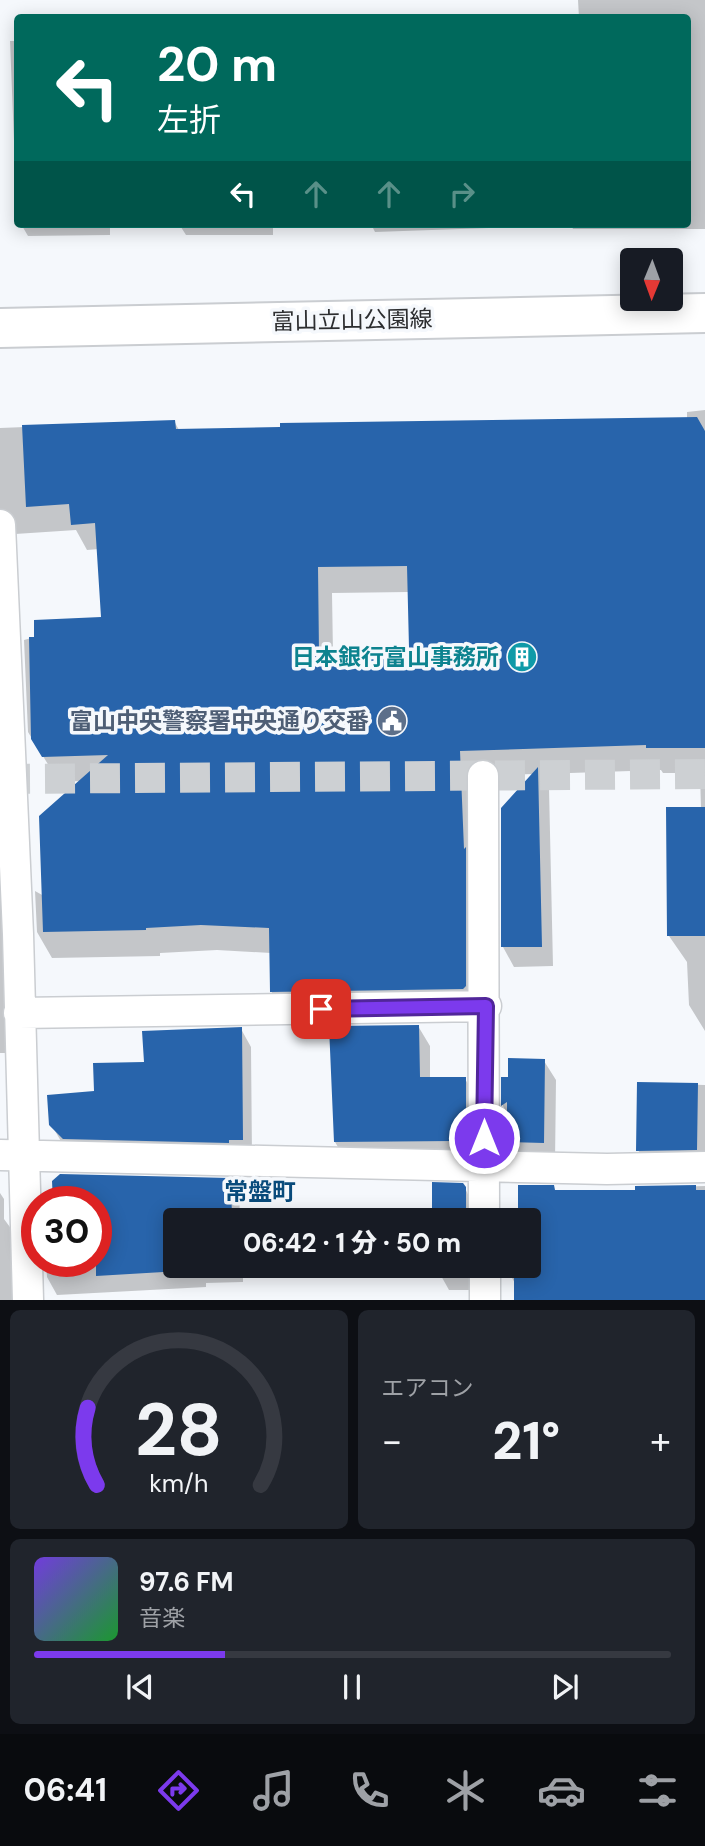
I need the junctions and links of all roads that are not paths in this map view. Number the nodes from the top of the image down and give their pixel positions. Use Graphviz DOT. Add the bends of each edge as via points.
graph roads {
  1 [pos="705,313"];
  2 [pos="0,328"];
  3 [pos="0,525"];
  4 [pos="483,776"];
  5 [pos="486,1006"];
  6 [pos="19,1013"];
  7 [pos="11,1154"];
  8 [pos="484,1165"];
  9 [pos="705,1167"];
  10 [pos="484,1208"];
  11 [pos="485,1278"];
  12 [pos="28,1300"];
  13 [pos="485,1300"];
  1 -- 2 [label="main road, 富山立山公園線"];
  3 -- 6 [label="street"];
  4 -- 5 [label="street"];
  5 -- 6 [label="street"];
  5 -- 8 [label="street"];
  6 -- 7 [label="street"];
  7 -- 8 [label="street"];
  7 -- 12 [label="street"];
  8 -- 9 [label="street"];
  8 -- 10 [label="street"];
  11 -- 13 [label="street"];
}
